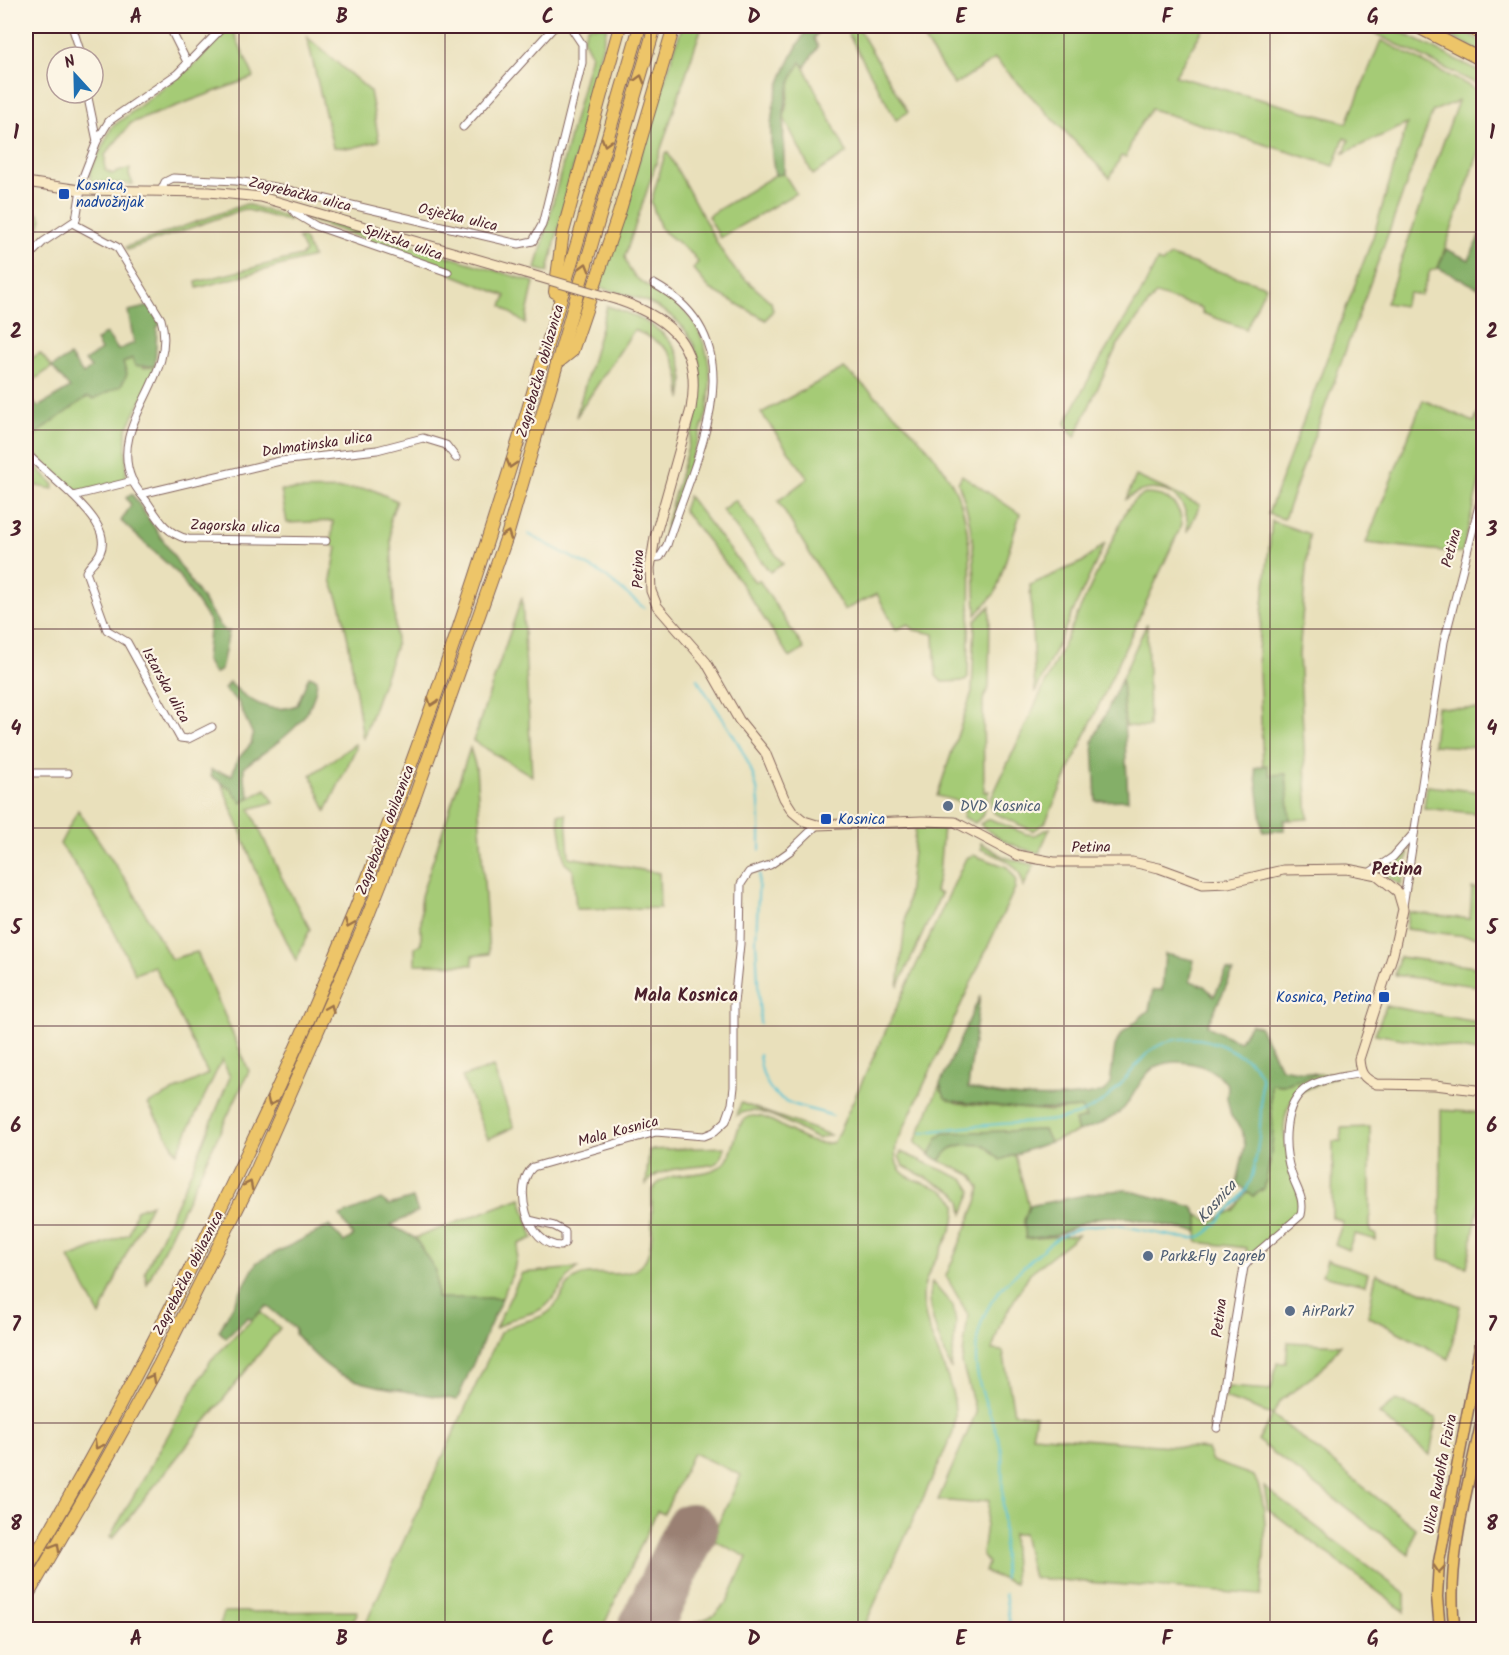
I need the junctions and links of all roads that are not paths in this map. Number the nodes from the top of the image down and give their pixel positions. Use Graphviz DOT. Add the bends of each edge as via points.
graph roads {
  1 [pos="72,26"];
  2 [pos="169,26"];
  3 [pos="224,26"];
  4 [pos="555,26"];
  5 [pos="570,26"];
  6 [pos="620,26"];
  7 [pos="640,26"];
  8 [pos="655,26"];
  9 [pos="674,26"];
  10 [pos="1416,26"];
  11 [pos="1465,26"];
  12 [pos="1484,35"];
  13 [pos="78,45"];
  14 [pos="1484,61"];
  15 [pos="189,64"];
  16 [pos="90,105"];
  17 [pos="463,127"];
  18 [pos="97,141"];
  19 [pos="26,182"];
  20 [pos="80,190"];
  21 [pos="161,191"];
  22 [pos="288,204"];
  23 [pos="74,224"];
  24 [pos="26,259"];
  25 [pos="448,273"];
  26 [pos="654,284"];
  27 [pos="618,300"];
  28 [pos="552,328"];
  29 [pos="557,363"];
  30 [pos="26,453"];
  31 [pos="456,458"];
  32 [pos="133,481"];
  33 [pos="1484,486"];
  34 [pos="141,494"];
  35 [pos="73,496"];
  36 [pos="326,541"];
  37 [pos="651,558"];
  38 [pos="212,727"];
  39 [pos="26,773"];
  40 [pos="68,773"];
  41 [pos="817,825"];
  42 [pos="1415,831"];
  43 [pos="1369,873"];
  44 [pos="1403,909"];
  45 [pos="1361,1073"];
  46 [pos="1480,1092"];
  47 [pos="529,1220"];
  48 [pos="1484,1326"];
  49 [pos="1484,1410"];
  50 [pos="1217,1428"];
  51 [pos="26,1571"];
  52 [pos="26,1598"];
  53 [pos="1440,1629"];
  54 [pos="1455,1629"];
  1 -- 13 [label="street"];
  2 -- 15 [label="street"];
  3 -- 15 [label="street"];
  4 -- 17 [label="street"];
  5 -- 21 [label="street, Osječka ulica" via="582,44 582,63 542,225 533,242 519,244 236,181 173,178 165,182"];
  6 -- 28 [label="highway" via="563,232 557,286 549,309"];
  7 -- 28 [label="highway, Zagrebačka obilaznica, one-way"];
  29 -- 8 [label="highway, Zagrebačka obilaznica, one-way"];
  9 -- 29 [label="highway" via="619,213 572,351"];
  10 -- 14 [label="highway"];
  11 -- 12 [label="highway"];
  15 -- 18 [label="street" via="116,114"];
  16 -- 18 [label="street"];
  18 -- 20 [label="street"];
  19 -- 20 [label="street, Zagrebačka ulica"];
  20 -- 21 [label="street, Zagrebačka ulica"];
  20 -- 23 [label="street"];
  21 -- 22 [label="street, Zagrebačka ulica" via="241,194"];
  22 -- 25 [label="street, Splitska ulica" via="315,226"];
  22 -- 27 [label="street, Zagrebačka ulica, bridge"];
  23 -- 24 [label="street" via="43,242"];
  23 -- 32 [label="street" via="121,251 164,329 162,363 129,436 127,457"];
  26 -- 37 [label="street" via="678,300 699,324 710,348 715,378 710,415 667,545 660,557"];
  27 -- 37 [label="street, Petina" via="664,321 681,339 693,369 691,409"];
  28 -- 51 [label="highway, Zagrebačka obilaznica, one-way" via="440,679 349,924 243,1166 124,1399"];
  52 -- 29 [label="highway, Zagrebačka obilaznica, one-way" via="137,1407 256,1171 309,1055 418,788 507,536"];
  30 -- 35 [label="street"];
  31 -- 34 [label="street, Dalmatinska ulica" via="446,445 423,438 377,450 279,461"];
  32 -- 34 [label="street, Zagorska ulica"];
  32 -- 35 [label="street"];
  33 -- 42 [label="street, Petina" via="1444,642"];
  34 -- 36 [label="street, Zagorska ulica" via="164,526 180,537"];
  35 -- 38 [label="street, Istarska ulica" via="93,519 102,540 100,552 86,572 108,630 127,642 180,738 188,739"];
  37 -- 41 [label="street, Petina" via="650,585 657,606 706,662 739,720 765,752 788,805 804,821"];
  39 -- 40 [label="street"];
  41 -- 43 [label="street, Petina" via="955,822 1017,855 1054,862 1132,862 1209,885 1283,870 1347,869"];
  41 -- 47 [label="street, Mala Kosnica" via="790,851 743,879 734,1087 726,1121 704,1136 656,1132 533,1167 523,1186"];
  42 -- 43 [label="street" via="1393,857"];
  42 -- 44 [label="street, Petina"];
  43 -- 44 [label="street, Petina" via="1391,884"];
  44 -- 45 [label="street, Petina" via="1361,1053"];
  45 -- 46 [label="street" via="1376,1084 1435,1085"];
  45 -- 50 [label="street, Petina" via="1310,1086 1291,1106 1287,1151 1290,1170 1303,1200 1301,1215 1244,1267"];
  47 -- 47 [label="street, Mala Kosnica" via="545,1244 565,1243 561,1228"];
  48 -- 53 [label="main road, Ulica Rudolfa Fizira, one-way" via="1439,1562"];
  49 -- 54 [label="main road, Ulica Rudolfa Fizira" via="1457,1548 1453,1581"];
}
